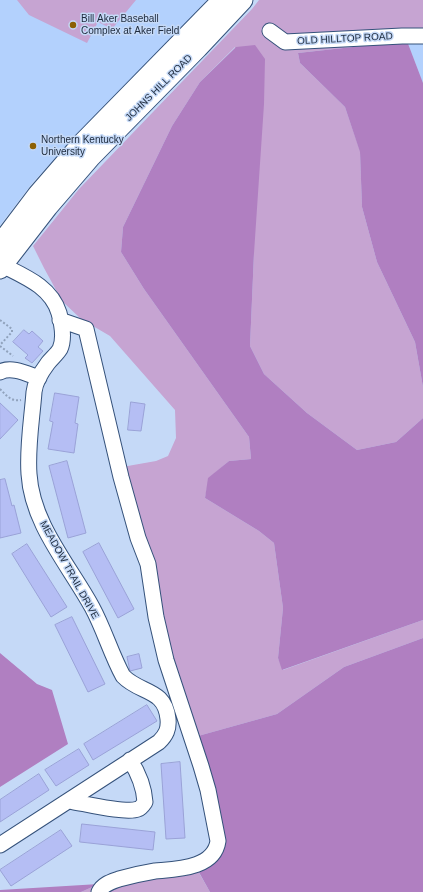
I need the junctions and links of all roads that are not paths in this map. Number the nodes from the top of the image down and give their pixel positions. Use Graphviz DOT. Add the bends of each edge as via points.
graph roads {
  1 [pos="222,0"];
  2 [pos="243,0"];
  3 [pos="270,31"];
  4 [pos="423,36"];
  5 [pos="0,244"];
  6 [pos="1,266"];
  7 [pos="60,320"];
  8 [pos="0,372"];
  9 [pos="38,378"];
  10 [pos="130,760"];
  11 [pos="68,801"];
  12 [pos="0,845"];
  13 [pos="99,892"];
  1 -- 5 [label="main road, JOHNS HILL ROAD" via="83,142 37,195"];
  2 -- 6 [label="main road, JOHNS HILL ROAD" via="87,162"];
  3 -- 4 [label="street, OLD HILLTOP ROAD" via="285,42"];
  6 -- 7 [label="street, MEADOW TRAIL DRIVE" via="47,292 53,300"];
  7 -- 9 [label="street, MEADOW TRAIL DRIVE" via="63,340 60,349"];
  7 -- 13 [label="street" via="86,329 121,477 148,564 166,660 208,790 218,841 210,858 199,864 127,877 106,884"];
  8 -- 9 [label="street" via="12,369"];
  9 -- 10 [label="street, MEADOW TRAIL DRIVE" via="28,452 32,493 39,516 92,608 123,676 132,684 154,694 167,712 165,736"];
  10 -- 11 [label="street, MEADOW TRAIL DRIVE"];
  10 -- 11 [label="street" via="139,775 144,794 144,802 139,809 118,809"];
  11 -- 12 [label="street, MEADOW TRAIL DRIVE"];
}
